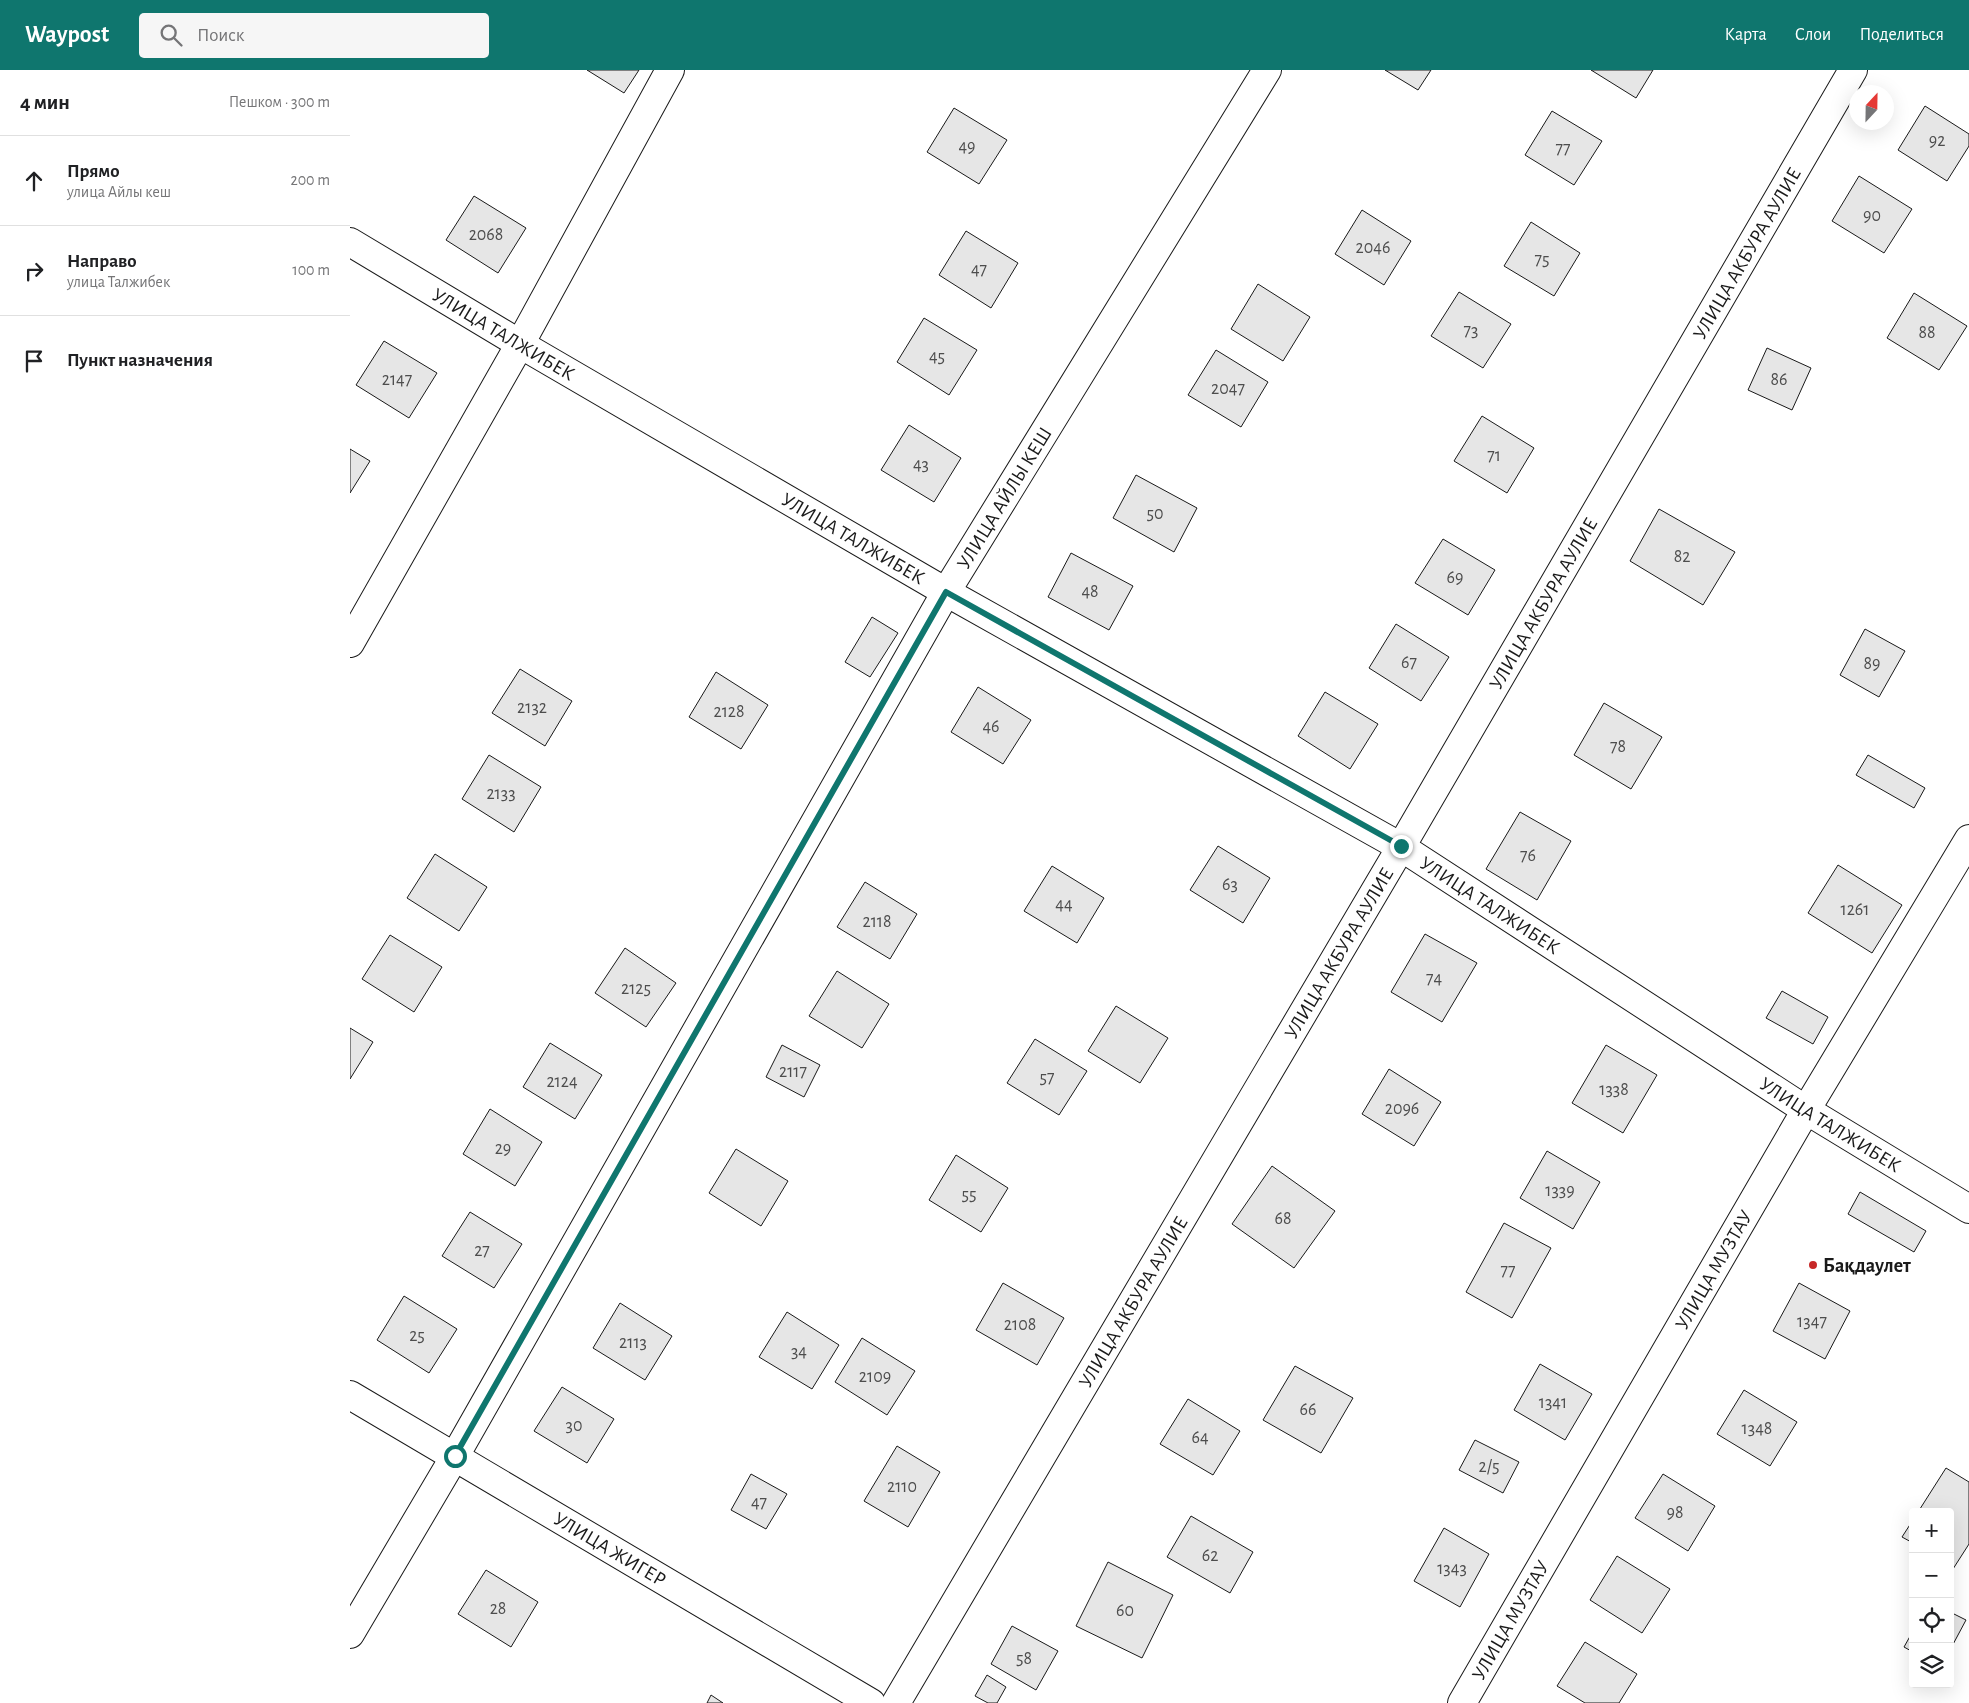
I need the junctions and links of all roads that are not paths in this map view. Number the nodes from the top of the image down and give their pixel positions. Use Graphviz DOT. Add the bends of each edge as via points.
graph roads {
  1 [pos="670,70"];
  2 [pos="1267,70"];
  3 [pos="1853,70"];
  4 [pos="350,242"];
  5 [pos="520,344"];
  6 [pos="946,592"];
  7 [pos="350,643"];
  8 [pos="1969,839"];
  9 [pos="1401,846"];
  10 [pos="1806,1110"];
  11 [pos="1969,1209"];
  12 [pos="350,1395"];
  13 [pos="455,1456"];
  14 [pos="350,1634"];
  15 [pos="871,1703"];
  16 [pos="896,1703"];
  17 [pos="1462,1703"];
  1 -- 5 [label="street"];
  2 -- 6 [label="street, УЛИЦА АЙЛЫ КЕШ"];
  3 -- 9 [label="street, УЛИЦА АКБУРА АУЛИЕ"];
  4 -- 5 [label="street, УЛИЦА ТАЛЖИБЕК"];
  5 -- 6 [label="street, УЛИЦА ТАЛЖИБЕК"];
  5 -- 7 [label="street"];
  6 -- 9 [label="street, УЛИЦА ТАЛЖИБЕК"];
  6 -- 13 [label="street, УЛИЦА АЙЛЫ КЕШ"];
  8 -- 10 [label="street, УЛИЦА МУЗТАУ"];
  9 -- 10 [label="street, УЛИЦА ТАЛЖИБЕК"];
  9 -- 16 [label="street, УЛИЦА АКБУРА АУЛИЕ"];
  10 -- 11 [label="street, УЛИЦА ТАЛЖИБЕК"];
  10 -- 17 [label="street, УЛИЦА МУЗТАУ"];
  12 -- 13 [label="street, УЛИЦА ЖИГЕР"];
  13 -- 14 [label="street, УЛИЦА АЙЛЫ КЕШ"];
  13 -- 15 [label="street, УЛИЦА ЖИГЕР"];
}
